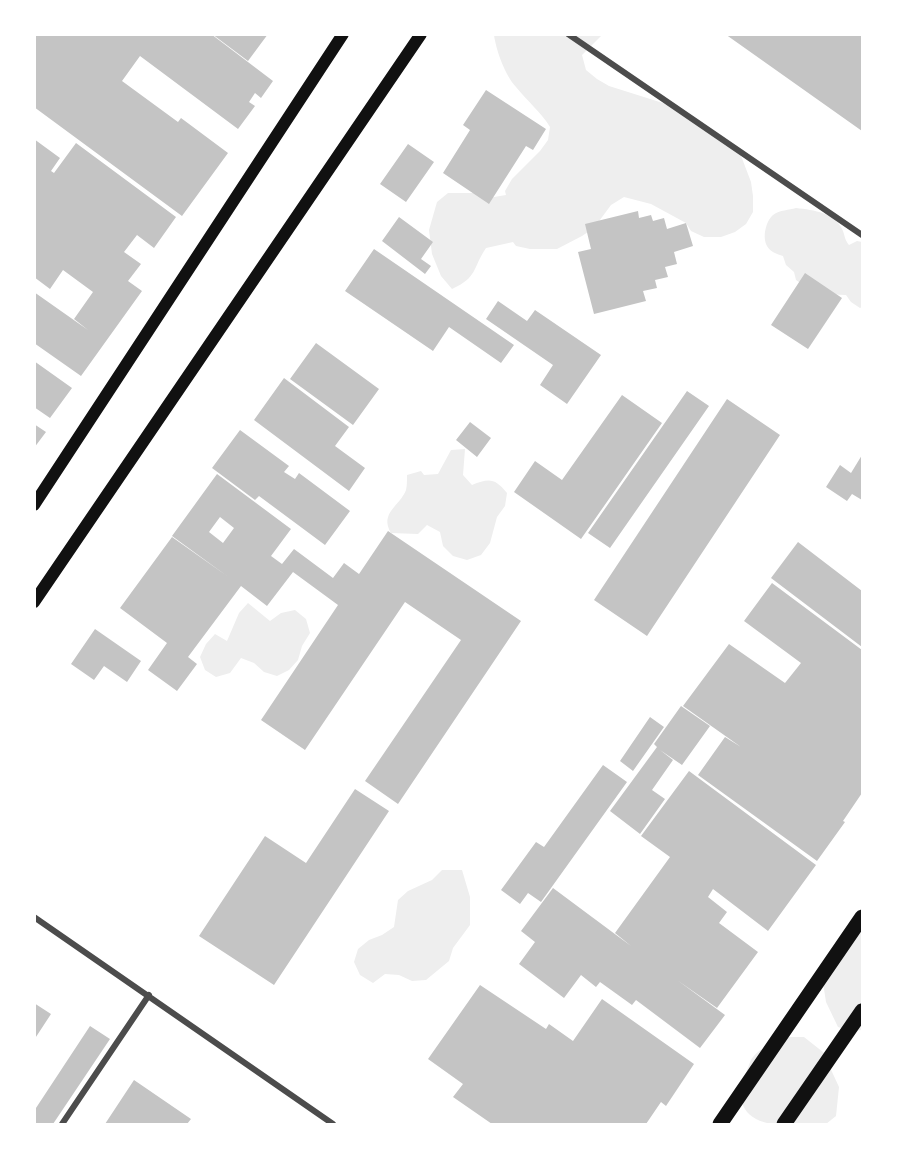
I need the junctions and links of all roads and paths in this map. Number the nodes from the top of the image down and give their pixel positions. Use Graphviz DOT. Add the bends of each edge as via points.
graph roads {
  1 [pos="343,34"];
  2 [pos="421,34"];
  3 [pos="568,34"];
  4 [pos="862,235"];
  5 [pos="34,505"];
  6 [pos="34,602"];
  7 [pos="34,916"];
  8 [pos="862,917"];
  9 [pos="149,995"];
  10 [pos="862,1011"];
  11 [pos="62,1125"];
  12 [pos="333,1125"];
  13 [pos="720,1125"];
  14 [pos="784,1125"];
  1 -- 5 [label="main road"];
  2 -- 6 [label="main road"];
  3 -- 4 [label="street"];
  7 -- 9 [label="street"];
  8 -- 13 [label="main road"];
  9 -- 11 [label="street"];
  9 -- 12 [label="street"];
  10 -- 14 [label="main road"];
}
